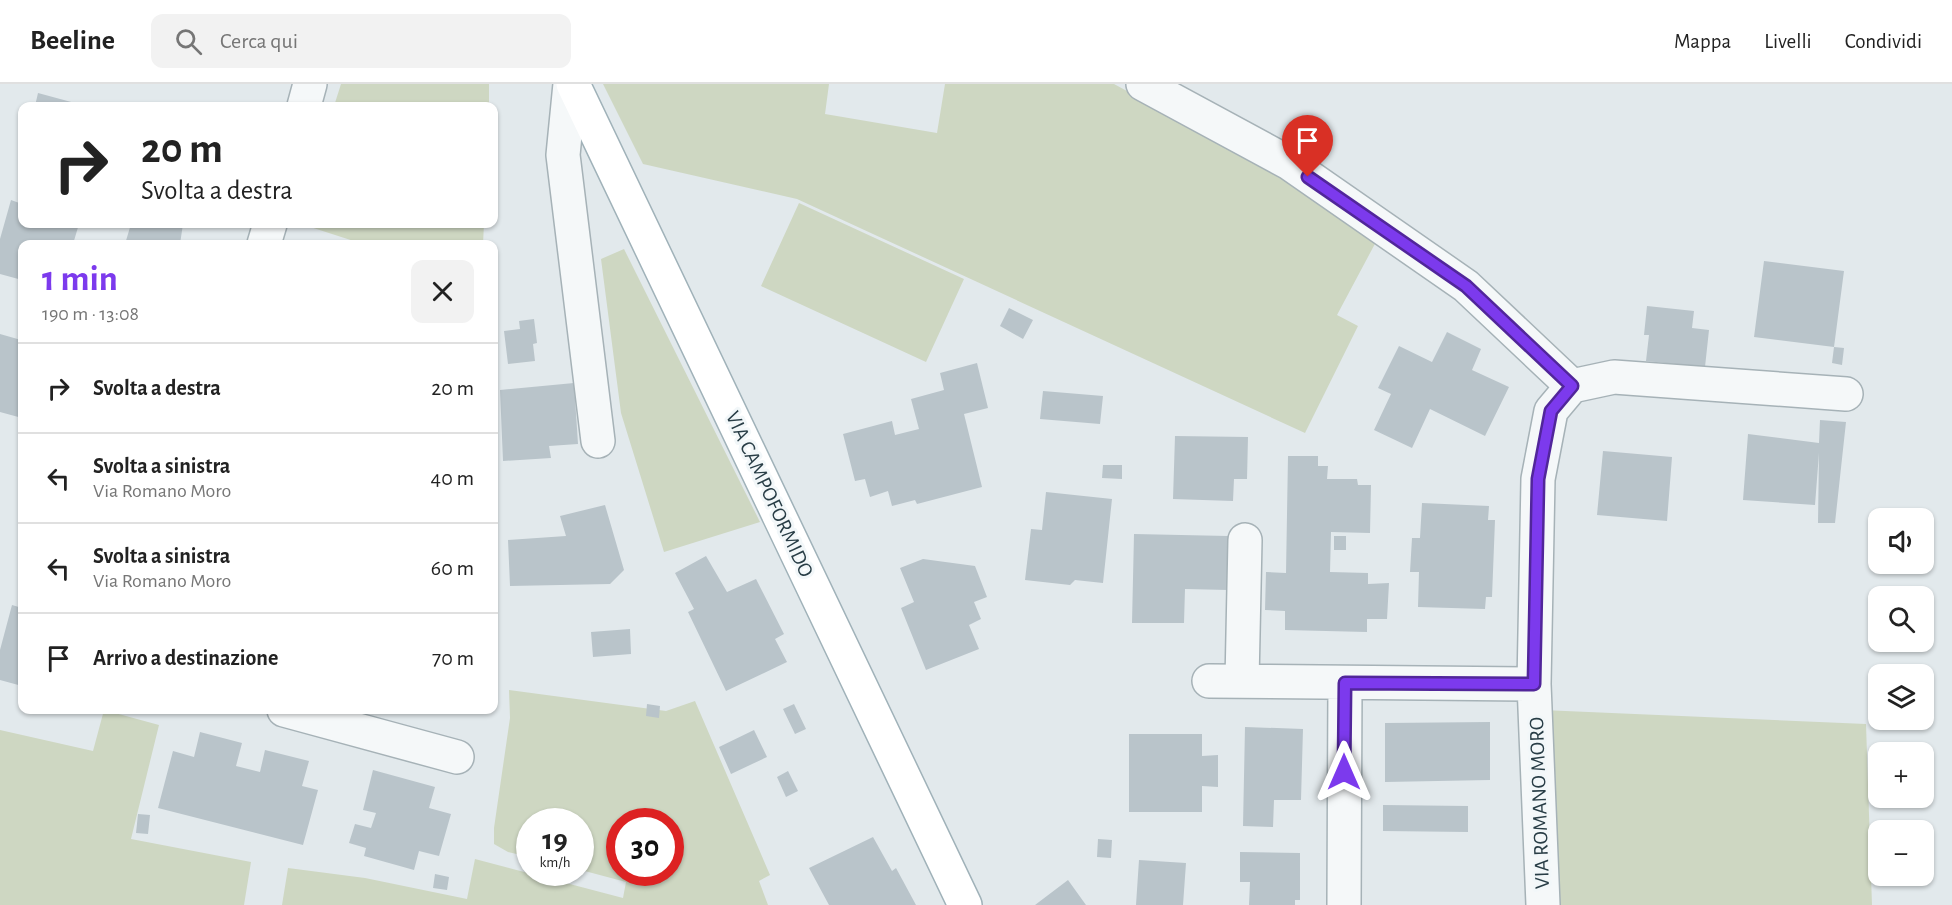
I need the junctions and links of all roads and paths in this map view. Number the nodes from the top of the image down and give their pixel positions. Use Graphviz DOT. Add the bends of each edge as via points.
graph roads {
  1 [pos="310,84"];
  2 [pos="572,84"];
  3 [pos="1143,84"];
  4 [pos="305,102"];
  5 [pos="1572,386"];
  6 [pos="1846,394"];
  7 [pos="598,441"];
  8 [pos="1245,540"];
  9 [pos="1209,681"];
  10 [pos="1242,681"];
  11 [pos="1345,683"];
  12 [pos="1534,684"];
  13 [pos="299,714"];
  14 [pos="457,757"];
  15 [pos="965,905"];
  16 [pos="1344,905"];
  17 [pos="1543,905"];
  1 -- 4 [label="street"];
  2 -- 7 [label="street" via="563,155"];
  2 -- 15 [label="main road, VIA CAMPOFORMIDO"];
  3 -- 5 [label="street" via="1289,163 1466,286"];
  5 -- 6 [label="street" via="1614,377"];
  5 -- 12 [label="street, VIA ROMANO MORO" via="1551,411 1538,479"];
  8 -- 10 [label="street"];
  9 -- 10 [label="street"];
  10 -- 11 [label="street"];
  11 -- 12 [label="street"];
  11 -- 16 [label="street"];
  12 -- 17 [label="street, VIA ROMANO MORO"];
  13 -- 14 [label="street"];
}
